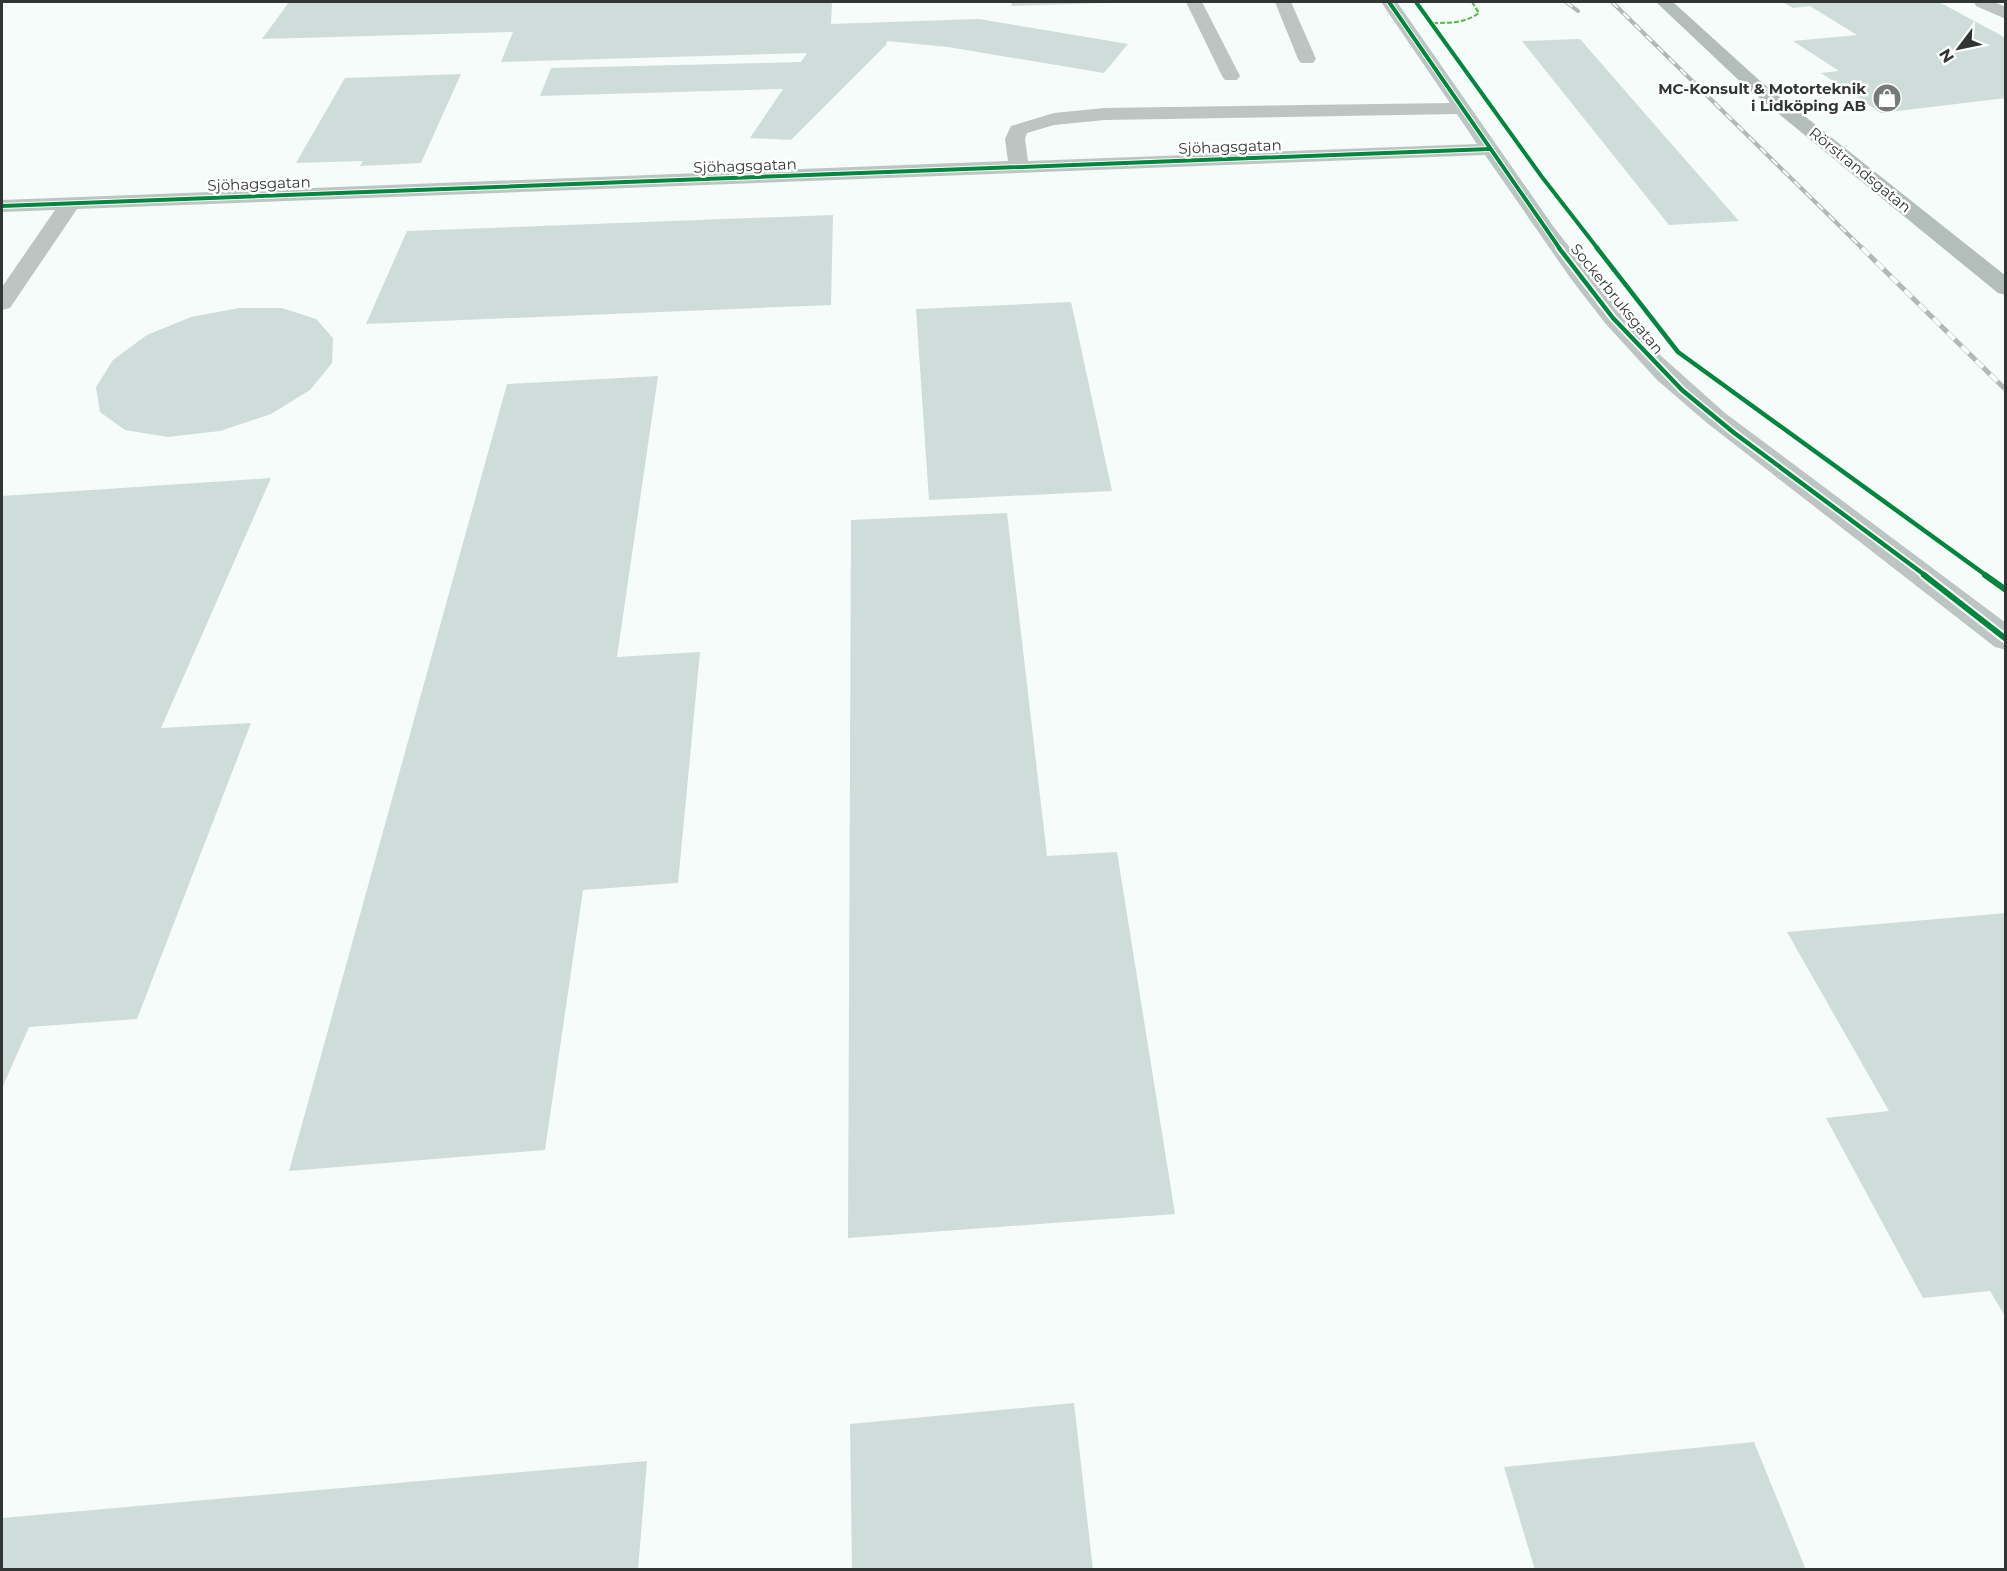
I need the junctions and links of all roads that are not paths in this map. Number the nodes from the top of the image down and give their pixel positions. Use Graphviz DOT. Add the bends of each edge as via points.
graph roads {
  1 [pos="1194,2"];
  2 [pos="1283,2"];
  3 [pos="1389,2"];
  4 [pos="1664,2"];
  5 [pos="1982,2"];
  6 [pos="2006,14"];
  7 [pos="1307,59"];
  8 [pos="1231,76"];
  9 [pos="1461,108"];
  10 [pos="1489,148"];
  11 [pos="1019,167"];
  12 [pos="70,204"];
  13 [pos="2,206"];
  14 [pos="2006,288"];
  15 [pos="2,303"];
  16 [pos="2006,639"];
  1 -- 8 [label="street"];
  2 -- 7 [label="street"];
  3 -- 9 [label="street, Sockerbruksgatan"];
  4 -- 14 [label="main road, Rörstrandsgatan" via="1753,84"];
  5 -- 6 [label="street"];
  9 -- 10 [label="street, Sockerbruksgatan"];
  9 -- 11 [label="street" via="1130,113 1046,120 1018,130 1015,139"];
  10 -- 11 [label="street, Sjöhagsgatan"];
  10 -- 16 [label="street, Sockerbruksgatan" via="1580,276 1657,367"];
  11 -- 12 [label="street, Sjöhagsgatan"];
  12 -- 13 [label="street, Sjöhagsgatan"];
  12 -- 15 [label="street"];
}
